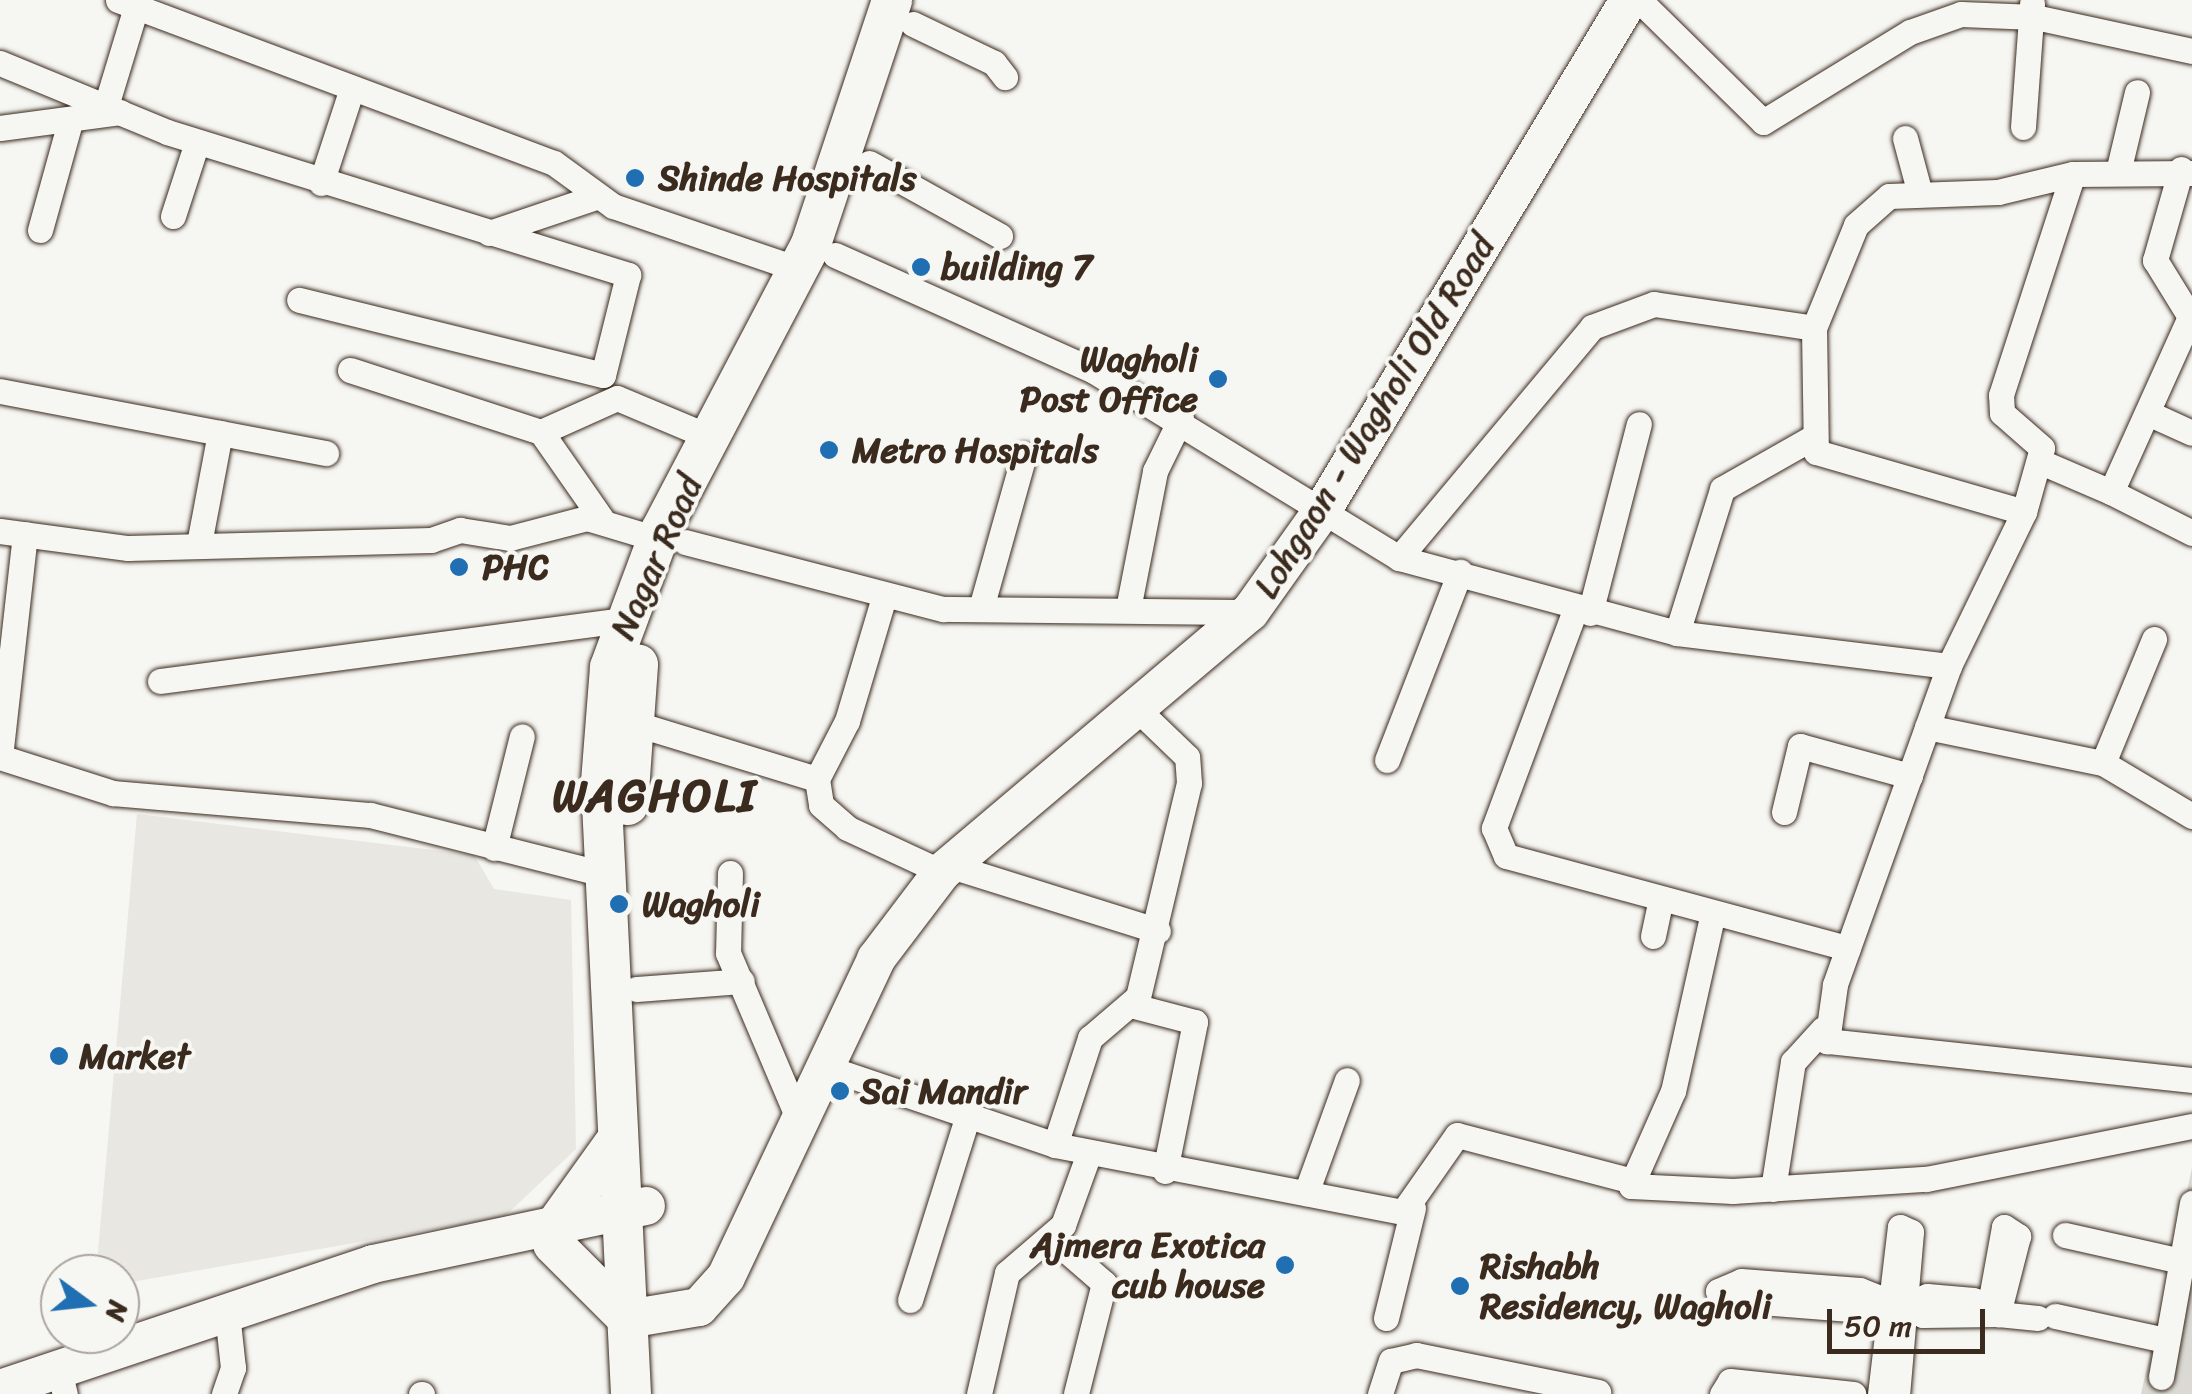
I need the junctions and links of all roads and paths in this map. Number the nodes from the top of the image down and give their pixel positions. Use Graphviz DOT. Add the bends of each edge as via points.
graph roads {
  1 [pos="1630,0"];
  2 [pos="1639,0"];
  3 [pos="127,4"];
  4 [pos="908,8"];
  5 [pos="2034,8"];
  6 [pos="2192,51"];
  7 [pos="0,62"];
  8 [pos="1005,77"];
  9 [pos="352,88"];
  10 [pos="2137,92"];
  11 [pos="113,109"];
  12 [pos="70,122"];
  13 [pos="2023,127"];
  14 [pos="0,128"];
  15 [pos="1905,138"];
  16 [pos="197,142"];
  17 [pos="869,163"];
  18 [pos="2187,171"];
  19 [pos="2118,172"];
  20 [pos="2072,174"];
  21 [pos="321,183"];
  22 [pos="1920,194"];
  23 [pos="596,197"];
  24 [pos="173,216"];
  25 [pos="40,230"];
  26 [pos="489,233"];
  27 [pos="1000,236"];
  28 [pos="816,262"];
  29 [pos="299,300"];
  30 [pos="2190,302"];
  31 [pos="1814,328"];
  32 [pos="350,370"];
  33 [pos="0,392"];
  34 [pos="2148,413"];
  35 [pos="1181,418"];
  36 [pos="1639,424"];
  37 [pos="541,432"];
  38 [pos="220,433"];
  39 [pos="2192,433"];
  40 [pos="710,437"];
  41 [pos="1810,439"];
  42 [pos="326,453"];
  43 [pos="1024,456"];
  44 [pos="2041,462"];
  45 [pos="2112,492"];
  46 [pos="1322,511"];
  47 [pos="2024,512"];
  48 [pos="601,518"];
  49 [pos="12,532"];
  50 [pos="2192,533"];
  51 [pos="671,540"];
  52 [pos="200,544"];
  53 [pos="1399,558"];
  54 [pos="1460,572"];
  55 [pos="883,600"];
  56 [pos="980,608"];
  57 [pos="1128,609"];
  58 [pos="1187,610"];
  59 [pos="1250,612"];
  60 [pos="1582,612"];
  61 [pos="623,620"];
  62 [pos="1678,633"];
  63 [pos="2154,639"];
  64 [pos="1204,651"];
  65 [pos="1949,666"];
  66 [pos="160,681"];
  67 [pos="1136,708"];
  68 [pos="630,722"];
  69 [pos="1927,727"];
  70 [pos="522,736"];
  71 [pos="0,757"];
  72 [pos="1387,760"];
  73 [pos="2103,763"];
  74 [pos="1910,776"];
  75 [pos="816,779"];
  76 [pos="1784,812"];
  77 [pos="2192,816"];
  78 [pos="494,848"];
  79 [pos="945,869"];
  80 [pos="730,873"];
  81 [pos="604,874"];
  82 [pos="1660,902"];
  83 [pos="1712,916"];
  84 [pos="1158,931"];
  85 [pos="1653,936"];
  86 [pos="1848,948"];
  87 [pos="742,981"];
  88 [pos="636,989"];
  89 [pos="1134,1006"];
  90 [pos="1823,1028"];
  91 [pos="822,1066"];
  92 [pos="1347,1080"];
  93 [pos="2192,1080"];
  94 [pos="968,1115"];
  95 [pos="800,1123"];
  96 [pos="2192,1126"];
  97 [pos="617,1139"];
  98 [pos="1055,1145"];
  99 [pos="1088,1153"];
  100 [pos="1165,1171"];
  101 [pos="1632,1180"];
  102 [pos="1773,1189"];
  103 [pos="1306,1193"];
  104 [pos="2192,1203"];
  105 [pos="1413,1208"];
  106 [pos="634,1221"];
  107 [pos="545,1235"];
  108 [pos="2065,1235"];
  109 [pos="1052,1238"];
  110 [pos="2181,1261"];
  111 [pos="910,1300"];
  112 [pos="1895,1304"];
  113 [pos="227,1313"];
  114 [pos="640,1317"];
  115 [pos="1386,1318"];
  116 [pos="2165,1340"];
  117 [pos="2161,1377"];
  118 [pos="62,1382"];
  119 [pos="0,1389"];
  120 [pos="236,1391"];
  121 [pos="1598,1392"];
  122 [pos="631,1394"];
  123 [pos="655,1394"];
  124 [pos="979,1394"];
  125 [pos="1076,1394"];
  126 [pos="1380,1394"];
  127 [pos="1722,1394"];
  128 [pos="1853,1394"];
  129 [pos="1880,1394"];
  130 [pos="1897,1394"];
  1 -- 46 [label="main road, Lohgaon - Wagholi Old Road"];
  2 -- 5 [label="street" via="1763,122 1936,20"];
  3 -- 9 [label="street"];
  3 -- 11 [label="street"];
  4 -- 8 [label="street" via="994,63"];
  4 -- 17 [label="highway, Nagar Road"];
  4 -- 28 [label="highway, Nagar Road"];
  5 -- 6 [label="street"];
  5 -- 13 [label="street"];
  7 -- 11 [label="street"];
  9 -- 21 [label="street"];
  9 -- 23 [label="street" via="554,163"];
  10 -- 19 [label="street"];
  11 -- 12 [label="street"];
  11 -- 16 [label="street"];
  12 -- 14 [label="street"];
  12 -- 25 [label="street"];
  15 -- 22 [label="street"];
  16 -- 21 [label="street"];
  16 -- 24 [label="street"];
  17 -- 27 [label="street"];
  17 -- 28 [label="highway, Nagar Road"];
  18 -- 19 [label="street"];
  18 -- 30 [label="street" via="2155,260 2156,274"];
  19 -- 20 [label="street"];
  20 -- 22 [label="street" via="1998,192"];
  20 -- 44 [label="street" via="2001,395 2002,413 2042,448"];
  21 -- 26 [label="street"];
  22 -- 31 [label="street" via="1888,196 1856,225"];
  23 -- 26 [label="street"];
  23 -- 28 [label="street"];
  26 -- 29 [label="street" via="628,275 603,376"];
  28 -- 35 [label="street"];
  28 -- 40 [label="highway, Nagar Road"];
  28 -- 51 [label="highway, Nagar Road"];
  30 -- 34 [label="street" via="2190,317"];
  31 -- 41 [label="street"];
  31 -- 53 [label="street" via="1654,304 1592,327"];
  32 -- 37 [label="street"];
  33 -- 38 [label="street"];
  34 -- 39 [label="street"];
  34 -- 45 [label="street"];
  35 -- 46 [label="street"];
  35 -- 57 [label="street" via="1154,471"];
  36 -- 60 [label="street"];
  37 -- 40 [label="street" via="617,398"];
  37 -- 48 [label="street"];
  38 -- 42 [label="street"];
  38 -- 52 [label="street"];
  40 -- 51 [label="highway, Nagar Road"];
  41 -- 47 [label="street" via="1827,461"];
  41 -- 62 [label="street" via="1722,489"];
  43 -- 56 [label="street"];
  44 -- 45 [label="street"];
  44 -- 47 [label="street"];
  45 -- 50 [label="street"];
  46 -- 53 [label="street"];
  46 -- 59 [label="main road, Lohgaon - Wagholi Old Road"];
  47 -- 65 [label="street"];
  48 -- 51 [label="street"];
  48 -- 52 [label="street" via="510,538 460,530 431,540"];
  49 -- 52 [label="street" via="128,548"];
  49 -- 71 [label="street"];
  51 -- 55 [label="street"];
  51 -- 61 [label="highway, Nagar Road"];
  51 -- 68 [label="highway, Nagar Road"];
  53 -- 54 [label="street"];
  54 -- 60 [label="street"];
  54 -- 72 [label="street"];
  55 -- 56 [label="street"];
  55 -- 75 [label="street" via="847,721"];
  56 -- 57 [label="street"];
  57 -- 58 [label="street"];
  58 -- 59 [label="street"];
  58 -- 64 [label="street" via="1188,635"];
  59 -- 64 [label="main road, Lohgaon - Wagholi Old Road"];
  60 -- 62 [label="street"];
  60 -- 82 [label="street" via="1511,771 1497,844 1506,856"];
  61 -- 66 [label="street"];
  61 -- 81 [label="highway, Nagar Road" via="600,729"];
  62 -- 65 [label="street"];
  63 -- 73 [label="street"];
  64 -- 67 [label="main road, Lohgaon - Wagholi Old Road"];
  65 -- 69 [label="street"];
  67 -- 79 [label="main road, Lohgaon - Wagholi Old Road"];
  67 -- 84 [label="street" via="1190,770"];
  68 -- 75 [label="street"];
  68 -- 88 [label="highway, Nagar Road"];
  69 -- 73 [label="street"];
  69 -- 74 [label="street"];
  70 -- 78 [label="street"];
  71 -- 78 [label="street" via="114,793 370,815"];
  73 -- 77 [label="street"];
  74 -- 76 [label="street" via="1800,746"];
  74 -- 86 [label="street"];
  75 -- 79 [label="street" via="821,806 847,828"];
  78 -- 81 [label="street"];
  79 -- 84 [label="street"];
  79 -- 91 [label="main road, Lohgaon - Wagholi Old Road" via="876,959"];
  80 -- 87 [label="street" via="724,928"];
  81 -- 97 [label="highway, Nagar Road"];
  82 -- 83 [label="street"];
  82 -- 85 [label="street"];
  83 -- 86 [label="street"];
  83 -- 101 [label="street" via="1673,1091"];
  84 -- 89 [label="street"];
  86 -- 90 [label="street"];
  87 -- 88 [label="street"];
  87 -- 95 [label="street"];
  88 -- 106 [label="highway, Nagar Road"];
  89 -- 98 [label="street" via="1090,1038"];
  89 -- 100 [label="street" via="1195,1022"];
  90 -- 93 [label="street" via="1840,1048"];
  90 -- 102 [label="street" via="1794,1062"];
  91 -- 94 [label="street"];
  91 -- 95 [label="main road, Lohgaon - Wagholi Old Road"];
  92 -- 103 [label="street"];
  94 -- 98 [label="street"];
  94 -- 111 [label="street"];
  95 -- 114 [label="main road, Lohgaon - Wagholi Old Road" via="726,1277 699,1307"];
  96 -- 102 [label="street" via="1926,1179"];
  97 -- 106 [label="highway, Nagar Road"];
  97 -- 107 [label="highway"];
  98 -- 99 [label="street"];
  99 -- 100 [label="street"];
  99 -- 109 [label="street"];
  100 -- 103 [label="street"];
  101 -- 102 [label="street"];
  101 -- 105 [label="street" via="1457,1135"];
  103 -- 105 [label="street"];
  104 -- 110 [label="street"];
  105 -- 115 [label="street"];
  106 -- 107 [label="main road"];
  106 -- 114 [label="highway, Nagar Road"];
  107 -- 113 [label="main road" via="374,1264"];
  107 -- 114 [label="highway"];
  108 -- 110 [label="street"];
  109 -- 124 [label="street" via="1007,1274 982,1348"];
  109 -- 125 [label="street" via="1104,1283"];
  110 -- 116 [label="street"];
  112 -- 112 [label="street" via="1826,1308 1722,1298 1718,1290 1741,1281 1840,1289"];
  112 -- 116 [label="street" via="1926,1296 1973,1300 1998,1314"];
  112 -- 129 [label="street"];
  112 -- 130 [label="street"];
  113 -- 118 [label="main road"];
  113 -- 120 [label="street"];
  114 -- 122 [label="highway, Nagar Road"];
  114 -- 123 [label="highway, Nagar Road"];
  116 -- 117 [label="street"];
  118 -- 119 [label="main road"];
  121 -- 126 [label="street" via="1416,1355 1391,1361"];
  127 -- 128 [label="street" via="1730,1381"];
}
